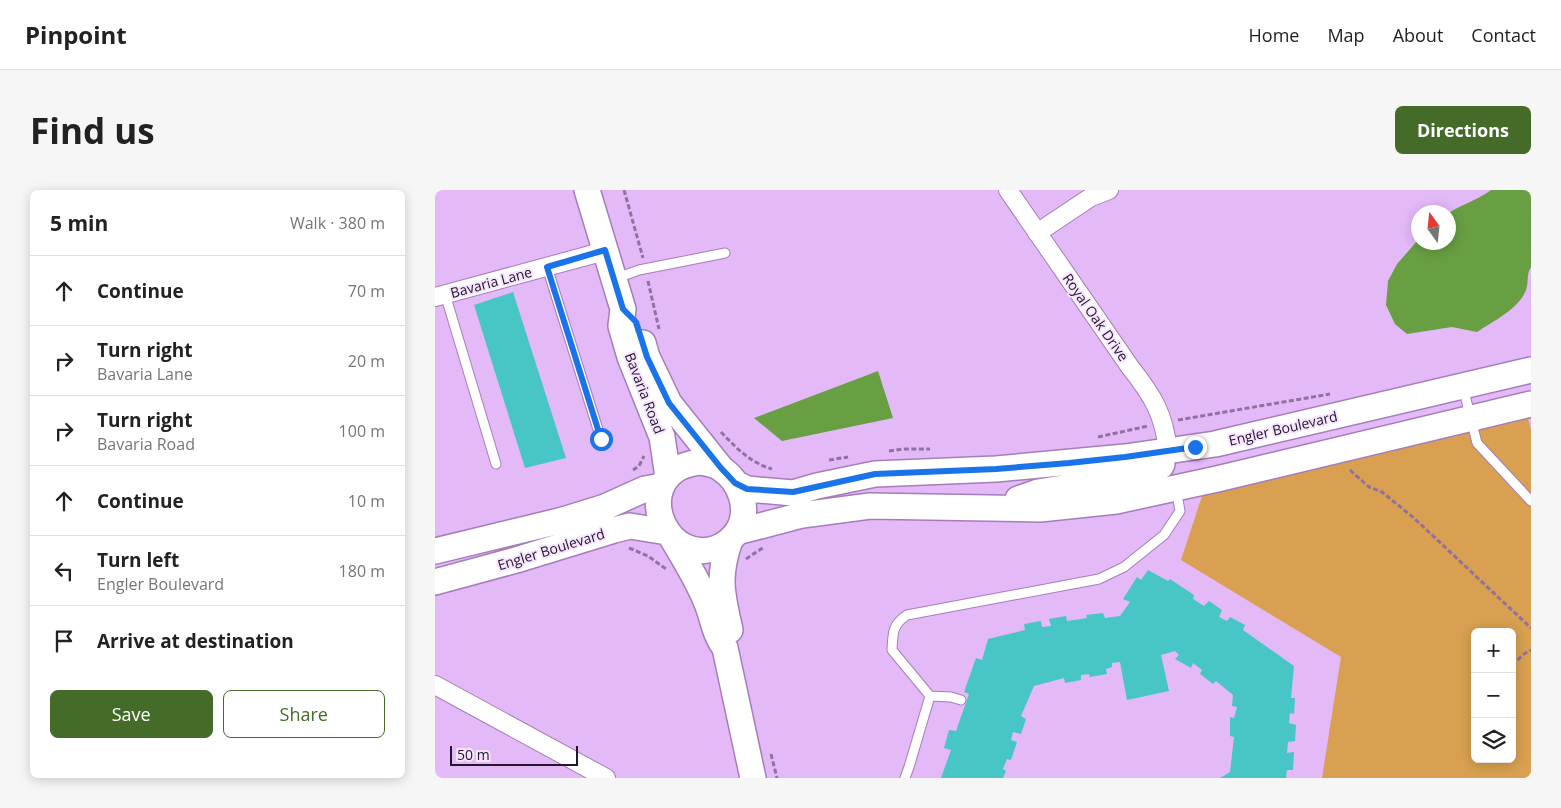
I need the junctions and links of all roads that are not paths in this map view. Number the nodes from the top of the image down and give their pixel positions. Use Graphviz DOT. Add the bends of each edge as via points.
graph roads {
  1 [pos="587,190"];
  2 [pos="1008,190"];
  3 [pos="1109,190"];
  4 [pos="1037,233"];
  5 [pos="605,250"];
  6 [pos="725,253"];
  7 [pos="547,267"];
  8 [pos="614,279"];
  9 [pos="440,296"];
  10 [pos="623,309"];
  11 [pos="1531,370"];
  12 [pos="1463,386"];
  13 [pos="1531,404"];
  14 [pos="1471,418"];
  15 [pos="601,439"];
  16 [pos="1168,451"];
  17 [pos="496,464"];
  18 [pos="728,476"];
  19 [pos="665,482"];
  20 [pos="1176,489"];
  21 [pos="1531,501"];
  22 [pos="989,509"];
  23 [pos="670,535"];
  24 [pos="733,536"];
  25 [pos="435,551"];
  26 [pos="435,582"];
  27 [pos="725,648"];
  28 [pos="435,685"];
  29 [pos="930,696"];
  30 [pos="961,700"];
  31 [pos="586,773"];
  32 [pos="606,778"];
  33 [pos="753,778"];
  34 [pos="905,778"];
  1 -- 5 [label="main road, Bavaria Road"];
  2 -- 4 [label="street, Royal Oak Drive"];
  3 -- 4 [label="street" via="1091,197"];
  4 -- 16 [label="street, Royal Oak Drive" via="1148,389 1164,423"];
  5 -- 7 [label="street, Bavaria Lane"];
  5 -- 8 [label="main road, Bavaria Road"];
  6 -- 8 [label="lane"];
  7 -- 9 [label="street, Bavaria Lane"];
  7 -- 15 [label="lane"];
  8 -- 10 [label="main road, Bavaria Road"];
  9 -- 17 [label="lane"];
  10 -- 18 [label="main road, Bavaria Road" via="636,322 647,357 669,403"];
  10 -- 19 [label="main road, Bavaria Road" via="621,326 630,357 662,437"];
  11 -- 12 [label="main road, Engler Boulevard"];
  12 -- 14 [label="lane"];
  12 -- 16 [label="main road, Engler Boulevard" via="1215,444"];
  13 -- 14 [label="main road"];
  14 -- 20 [label="main road"];
  14 -- 21 [label="lane" via="1477,444"];
  16 -- 18 [label="main road, Engler Boulevard" via="1060,464 875,474 793,492 747,489"];
  16 -- 22 [label="main road" via="1161,466 1100,482 1038,492"];
  18 -- 19 [label="main road" via="698,462 676,470"];
  18 -- 24 [label="main road" via="743,502 744,512 742,523"];
  19 -- 23 [label="main road" via="659,512"];
  19 -- 25 [label="main road, Engler Boulevard" via="563,520"];
  20 -- 22 [label="main road" via="1116,501 1040,509"];
  20 -- 29 [label="lane" via="1180,511 1164,535 1124,567 1099,579 907,615 898,621 892,650"];
  22 -- 24 [label="main road" via="870,506 802,515"];
  23 -- 24 [label="main road" via="683,546 700,551 721,546"];
  23 -- 26 [label="main road, Engler Boulevard" via="630,526"];
  23 -- 27 [label="main road" via="702,592 718,639"];
  24 -- 27 [label="main road" via="721,575 732,637"];
  27 -- 33 [label="main road"];
  28 -- 31 [label="street"];
  29 -- 30 [label="lane"];
  29 -- 34 [label="lane"];
  31 -- 32 [label="street"];
}
